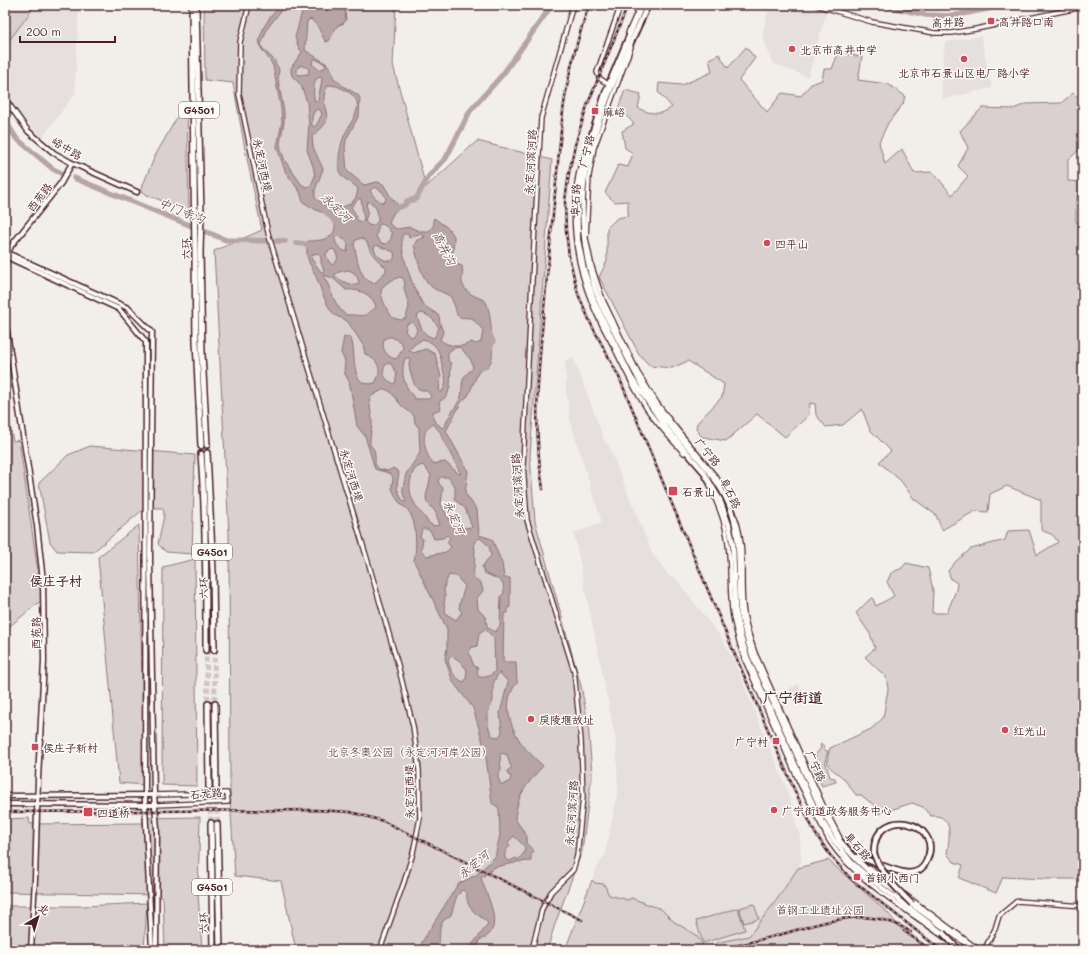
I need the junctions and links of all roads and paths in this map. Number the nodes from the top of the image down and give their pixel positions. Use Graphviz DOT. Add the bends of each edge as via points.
graph roads {
  1 [pos="192,5"];
  2 [pos="196,5"];
  3 [pos="249,5"];
  4 [pos="573,5"];
  5 [pos="616,5"];
  6 [pos="641,5"];
  7 [pos="648,5"];
  8 [pos="816,5"];
  9 [pos="1083,7"];
  10 [pos="608,84"];
  11 [pos="5,99"];
  12 [pos="72,163"];
  13 [pos="137,192"];
  14 [pos="198,251"];
  15 [pos="6,256"];
  16 [pos="5,319"];
  17 [pos="207,445"];
  18 [pos="201,446"];
  19 [pos="207,453"];
  20 [pos="201,454"];
  21 [pos="206,650"];
  22 [pos="214,650"];
  23 [pos="208,704"];
  24 [pos="215,704"];
  25 [pos="209,787"];
  26 [pos="216,787"];
  27 [pos="145,795"];
  28 [pos="154,795"];
  29 [pos="5,796"];
  30 [pos="37,796"];
  31 [pos="5,804"];
  32 [pos="37,804"];
  33 [pos="145,804"];
  34 [pos="155,805"];
  35 [pos="211,823"];
  36 [pos="217,824"];
  37 [pos="856,857"];
  38 [pos="912,904"];
  39 [pos="1083,906"];
  40 [pos="943,933"];
  41 [pos="31,950"];
  42 [pos="152,950"];
  43 [pos="156,950"];
  44 [pos="213,950"];
  45 [pos="220,950"];
  46 [pos="380,950"];
  47 [pos="532,950"];
  48 [pos="960,950"];
  49 [pos="965,950"];
  50 [pos="975,950"];
  51 [pos="979,950"];
  52 [pos="984,950"];
  1 -- 14 [label="highway, 六环 / G4501" via="195,213"];
  2 -- 14 [label="highway, 六环 / G4501" via="201,215"];
  3 -- 46 [label="street, 永定河西堤" via="240,42 239,94 268,234 371,572 413,726 419,770 420,818 413,853"];
  4 -- 47 [label="street, 永定河滨河路" via="542,118 523,465 528,520 574,671 582,740 584,797 573,870 551,892 542,909"];
  5 -- 10 [label="street" via="619,10 597,72 599,78"];
  6 -- 10 [label="street, 广宁路"];
  6 -- 40 [label="highway, 阜石路" via="606,91 583,162 577,205 578,240 584,270 595,303 631,377 666,428 703,471 720,500 733,544 735,608 747,657 816,811 851,862"];
  7 -- 37 [label="street, 广宁路" via="594,148 589,176 586,238 592,267 602,300 638,373 671,422 716,477 727,496 742,540 743,606 748,633 823,805 841,839"];
  7 -- 38 [label="highway, 阜石路, bridge" via="610,93 587,164 583,205 584,238 589,269 599,300 639,381 669,424 714,478 725,497 739,541 740,608 745,634 820,807 839,840 856,859"];
  8 -- 9 [label="street, 高井路" via="872,22 935,33 976,29"];
  10 -- 48 [label="street, 广宁路" via="585,148 574,207 575,242 581,272 592,305 647,409 703,474 717,503 726,527 732,610 744,658 801,786 830,842 866,880"];
  11 -- 12 [label="main road, 峪中路" via="22,124 34,136 54,153"];
  12 -- 13 [label="main road, 峪中路"];
  12 -- 15 [label="main road, 西苑路" via="61,183 11,246"];
  14 -- 17 [label="highway, 六环 / G4501"];
  14 -- 18 [label="highway, 六环 / G4501" via="196,342"];
  15 -- 27 [label="main road" via="119,309 146,342"];
  15 -- 28 [label="main road" via="128,308 152,332 150,560"];
  16 -- 30 [label="main road, 西苑路" via="43,581 44,661"];
  19 -- 22 [label="highway, 六环 / G4501"];
  20 -- 21 [label="highway, 六环 / G4501" via="204,488"];
  23 -- 25 [label="highway"];
  24 -- 26 [label="highway"];
  27 -- 28 [label="main road, 石龙路"];
  27 -- 30 [label="main road, 石龙路"];
  27 -- 33 [label="main road"];
  28 -- 34 [label="main road"];
  28 -- 34 [label="street, 石龙路" via="227,793 228,802"];
  29 -- 30 [label="main road, 石龙路"];
  30 -- 32 [label="main road, 西苑路"];
  31 -- 32 [label="main road, 石龙路"];
  32 -- 33 [label="main road, 石龙路"];
  32 -- 41 [label="main road, 西苑路"];
  33 -- 34 [label="main road, 石龙路"];
  33 -- 42 [label="main road"];
  34 -- 43 [label="main road"];
  35 -- 44 [label="highway, 六环 / G4501"];
  36 -- 45 [label="highway, 六环 / G4501"];
  37 -- 38 [label="highway, bridge" via="902,871 914,872 926,863 929,850 926,836 918,828 907,823 893,823 878,835 874,848 874,854 879,867"];
  37 -- 51 [label="street, 广宁路"];
  38 -- 50 [label="highway, 阜石路"];
  39 -- 52 [label="street" via="1017,901 999,916"];
  40 -- 48 [label="highway, bridge"];
  40 -- 49 [label="highway, 阜石路, bridge"];
}
